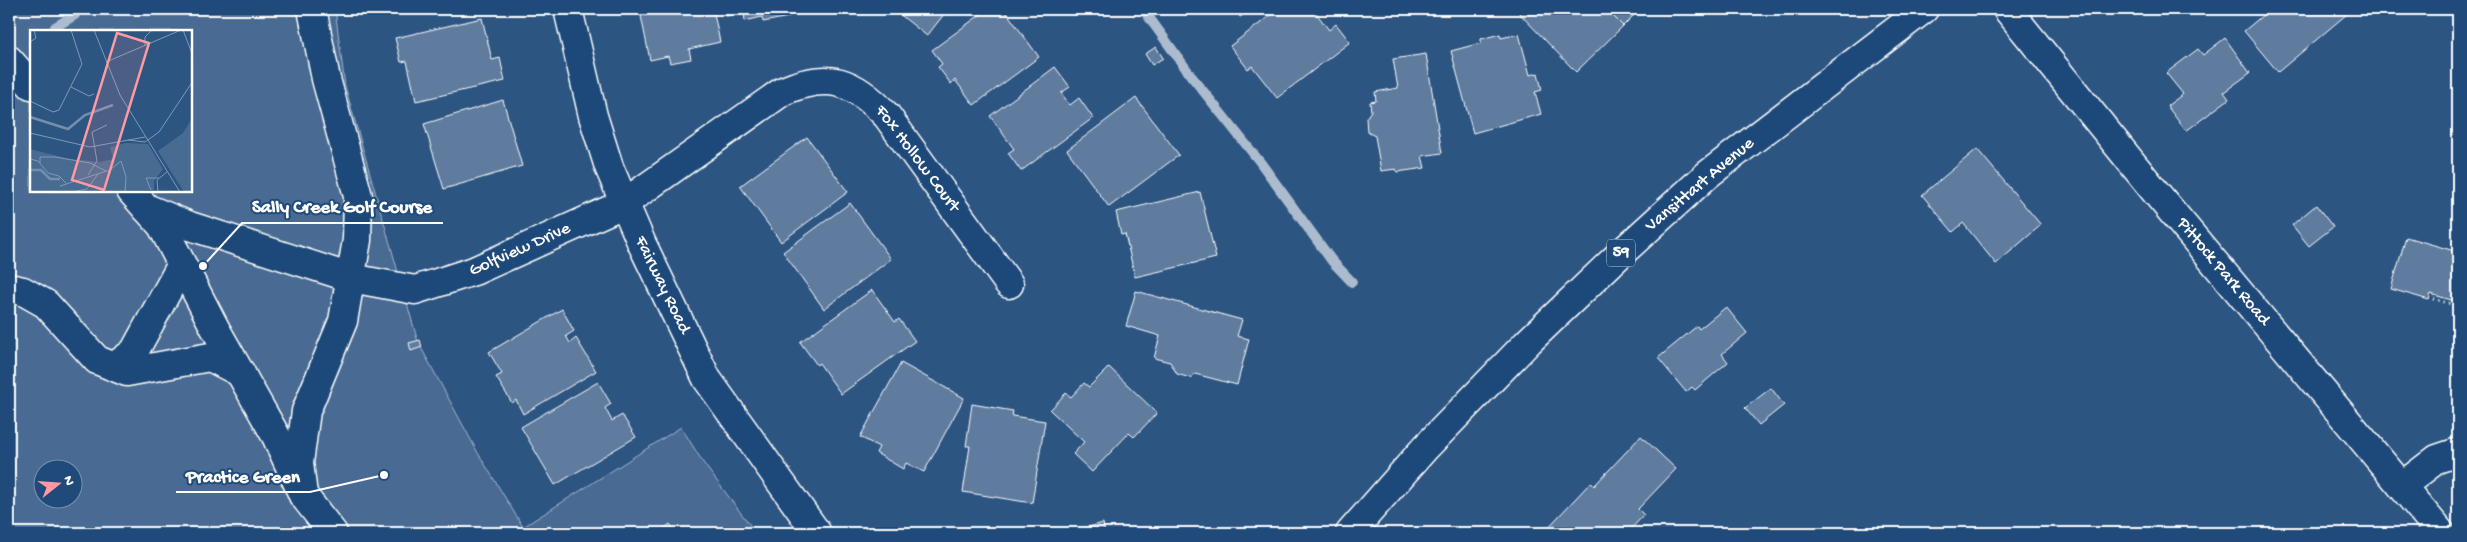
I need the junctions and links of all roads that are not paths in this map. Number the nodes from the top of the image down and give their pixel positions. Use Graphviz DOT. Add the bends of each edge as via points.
graph roads {
  1 [pos="312,9"];
  2 [pos="568,9"];
  3 [pos="1924,9"];
  4 [pos="2007,9"];
  5 [pos="9,60"];
  6 [pos="30,84"];
  7 [pos="139,200"];
  8 [pos="623,204"];
  9 [pos="181,266"];
  10 [pos="351,278"];
  11 [pos="1010,284"];
  12 [pos="9,288"];
  13 [pos="114,367"];
  14 [pos="241,373"];
  15 [pos="2458,452"];
  16 [pos="2402,486"];
  17 [pos="304,495"];
  18 [pos="333,533"];
  19 [pos="817,533"];
  20 [pos="1350,533"];
  21 [pos="2441,533"];
  1 -- 10 [label="main road" via="326,78 358,196 357,240"];
  2 -- 8 [label="main road, Fairway Road" via="593,116"];
  3 -- 20 [label="main road, Vansittart Avenue / 59" via="1708,175 1618,256 1529,341 1425,448"];
  4 -- 16 [label="main road, Pittock Park Road"];
  5 -- 6 [label="main road"];
  7 -- 9 [label="main road" via="162,226"];
  7 -- 10 [label="main road" via="190,226"];
  8 -- 10 [label="main road, Golfview Drive" via="474,272 415,290"];
  8 -- 11 [label="main road, Fox Hollow Court" via="782,91 818,81 842,83 868,96 887,116"];
  8 -- 19 [label="main road, Fairway Road" via="707,379"];
  9 -- 13 [label="main road" via="134,352"];
  9 -- 14 [label="main road"];
  10 -- 17 [label="main road" via="343,321 306,411 299,462"];
  12 -- 13 [label="main road" via="23,291 46,304 97,360"];
  13 -- 14 [label="main road" via="127,372 210,357"];
  14 -- 17 [label="main road"];
  15 -- 16 [label="main road" via="2438,459"];
  16 -- 21 [label="main road, Pittock Park Road"];
  17 -- 18 [label="main road"];
}
